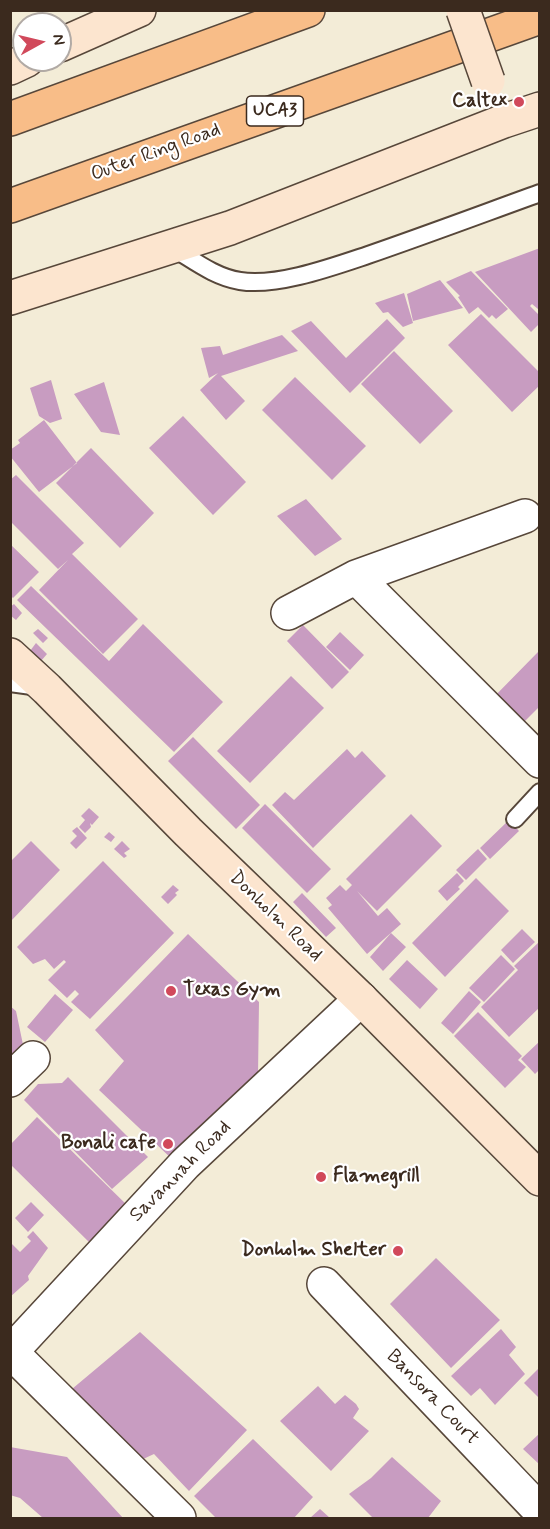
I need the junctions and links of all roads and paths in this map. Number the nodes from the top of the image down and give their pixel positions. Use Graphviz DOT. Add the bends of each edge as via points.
graph roads {
  1 [pos="140,10"];
  2 [pos="308,10"];
  3 [pos="463,10"];
  4 [pos="540,17"];
  5 [pos="72,40"];
  6 [pos="540,109"];
  7 [pos="10,119"];
  8 [pos="504,121"];
  9 [pos="540,193"];
  10 [pos="10,206"];
  11 [pos="170,246"];
  12 [pos="10,298"];
  13 [pos="525,516"];
  14 [pos="356,577"];
  15 [pos="288,613"];
  16 [pos="10,655"];
  17 [pos="10,683"];
  18 [pos="47,689"];
  19 [pos="540,761"];
  20 [pos="540,792"];
  21 [pos="515,819"];
  22 [pos="360,999"];
  23 [pos="540,1179"];
  24 [pos="324,1284"];
  25 [pos="11,1352"];
  26 [pos="540,1511"];
  27 [pos="179,1518"];
  1 -- 5 [label="main road"];
  2 -- 7 [label="main road"];
  3 -- 8 [label="main road, bridge"];
  4 -- 10 [label="main road, Outer Ring Road / UCA3"];
  6 -- 8 [label="main road"];
  8 -- 11 [label="main road" via="230,228"];
  9 -- 11 [label="lane" via="336,265 257,283 219,275"];
  11 -- 12 [label="main road"];
  13 -- 14 [label="street"];
  14 -- 15 [label="street"];
  14 -- 19 [label="street"];
  16 -- 18 [label="main road, Donholm Road"];
  17 -- 18 [label="lane"];
  18 -- 22 [label="main road, Donholm Road"];
  20 -- 21 [label="lane"];
  22 -- 23 [label="main road, Donholm Road"];
  22 -- 25 [label="street, Savannah Road" via="185,1164"];
  24 -- 26 [label="street, Bansora Court"];
  25 -- 27 [label="street"];
}
